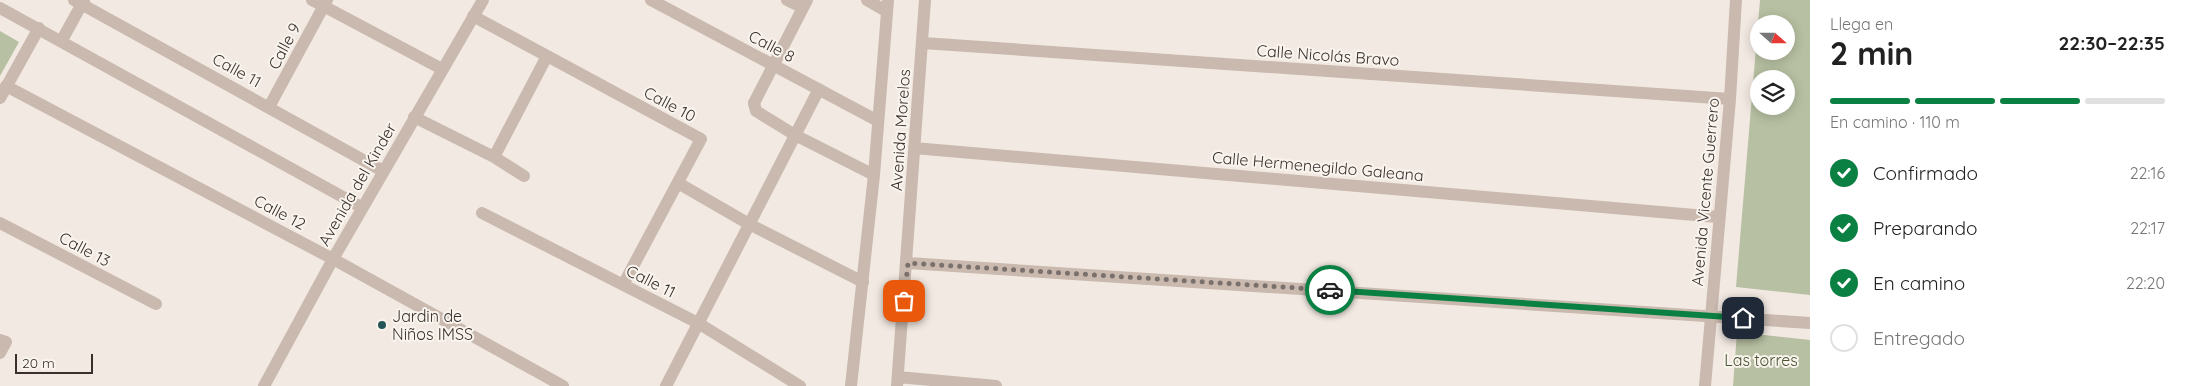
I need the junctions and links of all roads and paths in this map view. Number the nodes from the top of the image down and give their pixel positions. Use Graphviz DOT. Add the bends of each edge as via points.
graph roads {
  1 [pos="483,0"];
  2 [pos="651,0"];
  3 [pos="787,0"];
  4 [pos="866,0"];
  5 [pos="926,0"];
  6 [pos="1736,0"];
  7 [pos="80,1"];
  8 [pos="321,2"];
  9 [pos="805,4"];
  10 [pos="887,5"];
  11 [pos="0,8"];
  12 [pos="474,16"];
  13 [pos="39,28"];
  14 [pos="62,40"];
  15 [pos="923,43"];
  16 [pos="547,56"];
  17 [pos="774,65"];
  18 [pos="442,69"];
  19 [pos="6,86"];
  20 [pos="819,89"];
  21 [pos="0,98"];
  22 [pos="1730,99"];
  23 [pos="270,107"];
  24 [pos="414,117"];
  25 [pos="878,121"];
  26 [pos="795,135"];
  27 [pos="914,148"];
  28 [pos="494,158"];
  29 [pos="383,171"];
  30 [pos="874,175"];
  31 [pos="524,176"];
  32 [pos="678,183"];
  33 [pos="362,207"];
  34 [pos="482,213"];
  35 [pos="1718,217"];
  36 [pos="0,222"];
  37 [pos="749,224"];
  38 [pos="333,259"];
  39 [pos="908,263"];
  40 [pos="863,282"];
  41 [pos="623,285"];
  42 [pos="156,304"];
  43 [pos="1709,315"];
  44 [pos="698,323"];
  45 [pos="1810,323"];
  46 [pos="0,340"];
  47 [pos="0,353"];
  48 [pos="898,382"];
  49 [pos="264,386"];
  50 [pos="563,386"];
  51 [pos="666,386"];
  52 [pos="800,386"];
  53 [pos="851,386"];
  54 [pos="996,386"];
  55 [pos="1704,386"];
  1 -- 12 [label="street, Avenida del Kinder"];
  2 -- 17 [label="street, Calle 8"];
  3 -- 9 [label="street"];
  4 -- 10 [label="street"];
  5 -- 15 [label="street, Avenida Morelos"];
  6 -- 22 [label="street, Avenida Vicente Guerrero"];
  7 -- 14 [label="street"];
  7 -- 23 [label="street, Calle 11"];
  8 -- 18 [label="street"];
  8 -- 23 [label="street, Calle 9"];
  9 -- 17 [label="street"];
  10 -- 25 [label="street"];
  11 -- 13 [label="street"];
  12 -- 16 [label="street, Calle 10"];
  12 -- 18 [label="street, Avenida del Kinder"];
  13 -- 14 [label="street"];
  13 -- 19 [label="street"];
  14 -- 33 [label="street"];
  15 -- 22 [label="street, Calle Nicolás Bravo"];
  15 -- 27 [label="street, Avenida Morelos"];
  16 -- 28 [label="street"];
  16 -- 32 [label="street, Calle 10" via="701,139"];
  17 -- 20 [label="street, Calle 8"];
  17 -- 26 [label="street" via="754,104 756,111"];
  18 -- 24 [label="street, Avenida del Kinder"];
  19 -- 21 [label="street"];
  19 -- 38 [label="street, Calle 12"];
  20 -- 25 [label="street, Calle 8"];
  20 -- 26 [label="street"];
  22 -- 35 [label="street, Avenida Vicente Guerrero"];
  23 -- 29 [label="street, Calle 11"];
  24 -- 28 [label="street"];
  24 -- 29 [label="street, Avenida del Kinder"];
  25 -- 30 [label="street"];
  26 -- 30 [label="street"];
  26 -- 37 [label="street"];
  27 -- 35 [label="street, Calle Hermenegildo Galeana"];
  27 -- 39 [label="street, Avenida Morelos"];
  28 -- 31 [label="street"];
  29 -- 33 [label="street, Avenida del Kinder"];
  30 -- 40 [label="street"];
  32 -- 37 [label="street"];
  32 -- 41 [label="street"];
  33 -- 38 [label="street, Avenida del Kinder"];
  34 -- 41 [label="street, Calle 11"];
  35 -- 43 [label="street, Avenida Vicente Guerrero"];
  36 -- 42 [label="street, Calle 13"];
  37 -- 40 [label="street"];
  37 -- 44 [label="street"];
  38 -- 49 [label="street, Avenida del Kinder"];
  38 -- 50 [label="street, Calle 12"];
  39 -- 43 [label="street"];
  39 -- 48 [label="street, Avenida Morelos"];
  40 -- 53 [label="street"];
  41 -- 44 [label="street, Calle 11"];
  43 -- 45 [label="street"];
  43 -- 55 [label="street, Avenida Vicente Guerrero"];
  44 -- 51 [label="street"];
  44 -- 52 [label="street, Calle 11"];
  46 -- 47 [label="street" via="6,342"];
  48 -- 54 [label="street"];
}
